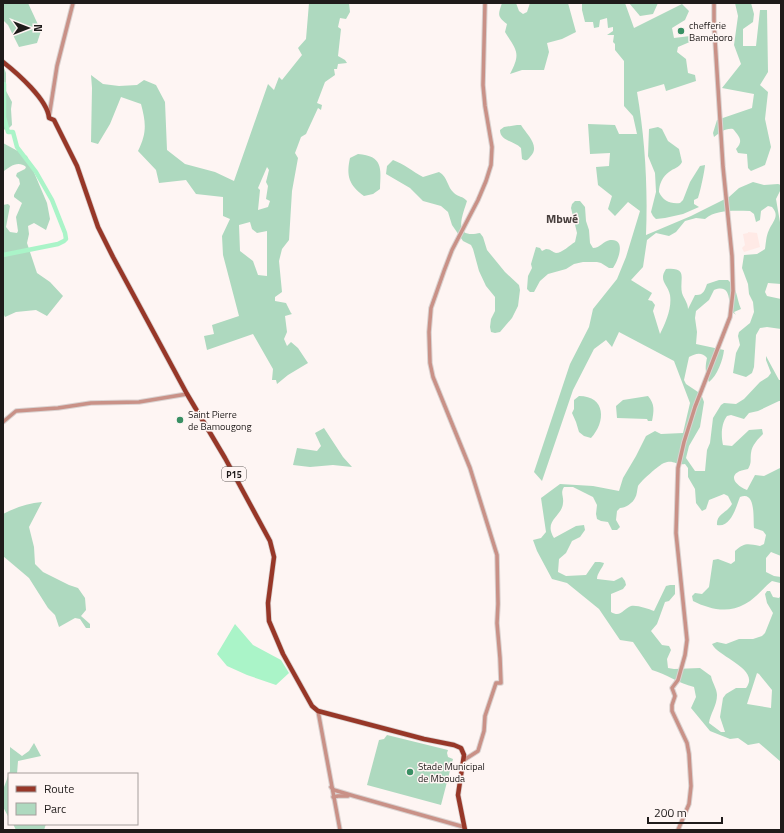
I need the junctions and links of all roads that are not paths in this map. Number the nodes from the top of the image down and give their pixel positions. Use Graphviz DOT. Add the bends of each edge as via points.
graph roads {
  1 [pos="73,3"];
  2 [pos="485,3"];
  3 [pos="714,3"];
  4 [pos="3,62"];
  5 [pos="49,118"];
  6 [pos="187,394"];
  7 [pos="3,422"];
  8 [pos="318,711"];
  9 [pos="464,760"];
  10 [pos="331,787"];
  11 [pos="354,796"];
  12 [pos="333,797"];
  13 [pos="463,828"];
  14 [pos="340,830"];
  15 [pos="678,830"];
  1 -- 5 [label="street" via="57,66"];
  2 -- 9 [label="street" via="483,85 492,147 491,165 478,200 452,250 432,304 429,326 433,377 470,468 497,558 497,623 501,683 496,683 485,716 484,732 478,751"];
  3 -- 15 [label="street" via="733,291 730,317 695,407 678,471 676,533 687,640 678,680 672,688 675,696 672,708 687,743 691,786 689,804"];
  4 -- 5 [label="main road, P15" via="31,88 48,112"];
  5 -- 6 [label="main road, P15" via="54,120 72,154 99,229 113,257"];
  6 -- 7 [label="street" via="139,402 91,403 16,411"];
  6 -- 8 [label="main road, P15" via="220,448 270,541 274,557 268,603 269,622 284,656 312,706"];
  8 -- 9 [label="main road" via="457,746 463,751"];
  8 -- 10 [label="street"];
  9 -- 13 [label="main road" via="458,791"];
  10 -- 11 [label="street"];
  10 -- 12 [label="street"];
  11 -- 12 [label="street"];
  11 -- 13 [label="street"];
  12 -- 14 [label="street"];
}
